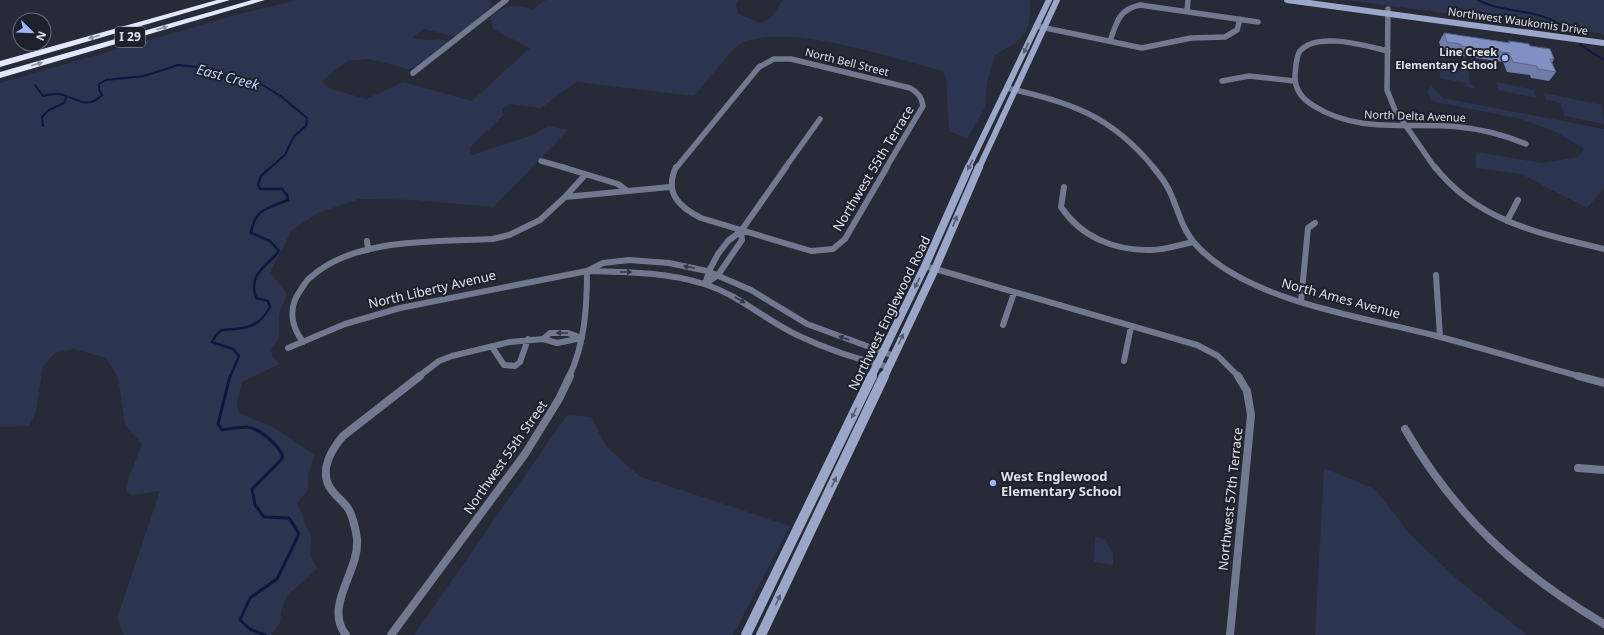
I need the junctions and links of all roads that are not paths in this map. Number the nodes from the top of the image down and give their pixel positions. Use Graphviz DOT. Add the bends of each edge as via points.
graph roads {
  1 [pos="226,0"];
  2 [pos="261,0"];
  3 [pos="506,0"];
  4 [pos="1049,0"];
  5 [pos="1057,0"];
  6 [pos="1188,0"];
  7 [pos="1287,0"];
  8 [pos="1326,0"];
  9 [pos="1188,11"];
  10 [pos="1388,11"];
  11 [pos="1240,19"];
  12 [pos="1258,22"];
  13 [pos="1040,26"];
  14 [pos="1604,39"];
  15 [pos="1110,41"];
  16 [pos="1604,43"];
  17 [pos="1388,51"];
  18 [pos="0,64"];
  19 [pos="413,73"];
  20 [pos="0,75"];
  21 [pos="1222,81"];
  22 [pos="1294,82"];
  23 [pos="1011,89"];
  24 [pos="920,95"];
  25 [pos="820,119"];
  26 [pos="1406,126"];
  27 [pos="1526,144"];
  28 [pos="541,161"];
  29 [pos="585,175"];
  30 [pos="670,186"];
  31 [pos="1064,187"];
  32 [pos="626,190"];
  33 [pos="565,197"];
  34 [pos="1518,200"];
  35 [pos="1315,222"];
  36 [pos="1507,222"];
  37 [pos="741,230"];
  38 [pos="367,241"];
  39 [pos="1193,242"];
  40 [pos="722,249"];
  41 [pos="1604,249"];
  42 [pos="368,250"];
  43 [pos="733,252"];
  44 [pos="926,266"];
  45 [pos="935,269"];
  46 [pos="587,271"];
  47 [pos="707,271"];
  48 [pos="718,275"];
  49 [pos="1436,275"];
  50 [pos="705,284"];
  51 [pos="1014,293"];
  52 [pos="1301,300"];
  53 [pos="1003,325"];
  54 [pos="1131,327"];
  55 [pos="1440,337"];
  56 [pos="582,338"];
  57 [pos="528,339"];
  58 [pos="303,342"];
  59 [pos="492,347"];
  60 [pos="288,348"];
  61 [pos="883,352"];
  62 [pos="894,356"];
  63 [pos="1124,361"];
  64 [pos="877,364"];
  65 [pos="889,367"];
  66 [pos="1604,383"];
  67 [pos="1405,429"];
  68 [pos="1578,468"];
  69 [pos="1604,470"];
  70 [pos="1604,624"];
  71 [pos="346,635"];
  72 [pos="391,635"];
  73 [pos="746,635"];
  74 [pos="762,635"];
  75 [pos="1230,635"];
  1 -- 18 [label="highway, I 29, one-way"];
  20 -- 2 [label="highway, I 29, one-way"];
  3 -- 19 [label="street"];
  4 -- 13 [label="main road, Northwest Englewood Road"];
  5 -- 13 [label="main road, Northwest Englewood Road"];
  6 -- 9 [label="street"];
  7 -- 10 [label="main road, Northwest Waukomis Drive"];
  8 -- 10 [label="main road, Northwest Waukomis Drive"];
  9 -- 11 [label="street"];
  9 -- 15 [label="street" via="1140,5 1126,8"];
  10 -- 14 [label="main road, Northwest Waukomis Drive"];
  10 -- 16 [label="main road, Northwest Waukomis Drive"];
  10 -- 17 [label="street"];
  11 -- 12 [label="street"];
  11 -- 15 [label="street" via="1237,30 1225,37 1191,38 1142,48"];
  13 -- 15 [label="street"];
  13 -- 23 [label="main road, Northwest Englewood Road"];
  17 -- 22 [label="street" via="1347,43 1311,44 1299,53"];
  17 -- 26 [label="street" via="1387,90 1394,110"];
  21 -- 22 [label="street" via="1253,76"];
  22 -- 26 [label="street, North Delta Avenue" via="1306,100 1337,118 1366,125"];
  23 -- 39 [label="street, North Ames Avenue" via="1073,105 1094,114 1127,138 1163,179 1183,228"];
  23 -- 44 [label="main road, Northwest Englewood Road, one-way" via="954,198"];
  45 -- 23 [label="main road, Northwest Englewood Road, one-way"];
  24 -- 30 [label="street, North Bell Street" via="910,88 791,59 774,59 759,67 678,164 673,171"];
  24 -- 37 [label="street, Northwest 55th Terrace" via="923,106 845,239 833,249 811,251"];
  25 -- 37 [label="street"];
  26 -- 27 [label="street, North Delta Avenue" via="1461,127 1498,134"];
  26 -- 36 [label="street" via="1438,170 1464,198"];
  28 -- 29 [label="street"];
  29 -- 32 [label="street" via="618,184"];
  29 -- 33 [label="street"];
  30 -- 32 [label="street"];
  30 -- 37 [label="street" via="672,195 690,213"];
  31 -- 39 [label="street" via="1061,207 1072,224 1106,243 1153,251"];
  32 -- 33 [label="street"];
  33 -- 42 [label="street" via="540,220 510,235 493,239"];
  34 -- 36 [label="street"];
  35 -- 52 [label="street" via="1308,228"];
  36 -- 41 [label="street" via="1532,232"];
  37 -- 40 [label="street" via="730,237"];
  37 -- 43 [label="street" via="742,240"];
  38 -- 42 [label="street"];
  39 -- 52 [label="street, North Ames Avenue" via="1232,273 1286,298"];
  40 -- 43 [label="street"];
  40 -- 47 [label="street"];
  42 -- 58 [label="street" via="334,262 319,271 298,292 292,306 291,318 294,330"];
  43 -- 48 [label="street"];
  44 -- 45 [label="street, Northwest 57th Terrace"];
  44 -- 61 [label="main road, Northwest Englewood Road, one-way"];
  45 -- 51 [label="street, Northwest 57th Terrace"];
  62 -- 45 [label="main road, Northwest Englewood Road, one-way"];
  47 -- 46 [label="street, North Liberty Avenue, one-way" via="669,263 629,260 603,263"];
  46 -- 50 [label="street, North Liberty Avenue, one-way" via="647,272"];
  46 -- 56 [label="street, Northwest 55th Street" via="586,313"];
  46 -- 58 [label="street, North Liberty Avenue" via="400,308 345,324"];
  47 -- 48 [label="street, North Liberty Avenue"];
  47 -- 50 [label="street"];
  48 -- 50 [label="street"];
  61 -- 48 [label="street, North Liberty Avenue, one-way" via="807,324 771,300"];
  49 -- 55 [label="street"];
  50 -- 64 [label="street, North Liberty Avenue, one-way" via="740,300 797,336"];
  51 -- 53 [label="street"];
  51 -- 54 [label="street, Northwest 57th Terrace"];
  52 -- 55 [label="street, North Ames Avenue"];
  54 -- 63 [label="street"];
  54 -- 75 [label="street, Northwest 57th Terrace" via="1197,345 1212,352 1234,370 1248,392 1251,415"];
  55 -- 66 [label="street, North Ames Avenue"];
  56 -- 57 [label="street" via="567,343"];
  56 -- 72 [label="street, Northwest 55th Street" via="574,368 548,422"];
  57 -- 59 [label="street"];
  57 -- 59 [label="street" via="520,362 515,366 504,365"];
  58 -- 60 [label="street, North Liberty Avenue"];
  59 -- 71 [label="street" via="439,361 343,436 332,452 326,468 329,487 348,508 357,539 355,560 340,601 338,618"];
  61 -- 62 [label="street, North Liberty Avenue"];
  61 -- 64 [label="main road, Northwest Englewood Road"];
  62 -- 65 [label="main road, Northwest Englewood Road"];
  64 -- 65 [label="street, North Liberty Avenue"];
  64 -- 73 [label="main road, Northwest Englewood Road, one-way"];
  74 -- 65 [label="main road, Northwest Englewood Road, one-way"];
  67 -- 70 [label="street" via="1445,492 1478,528 1519,567 1581,611"];
  68 -- 69 [label="street"];
}
